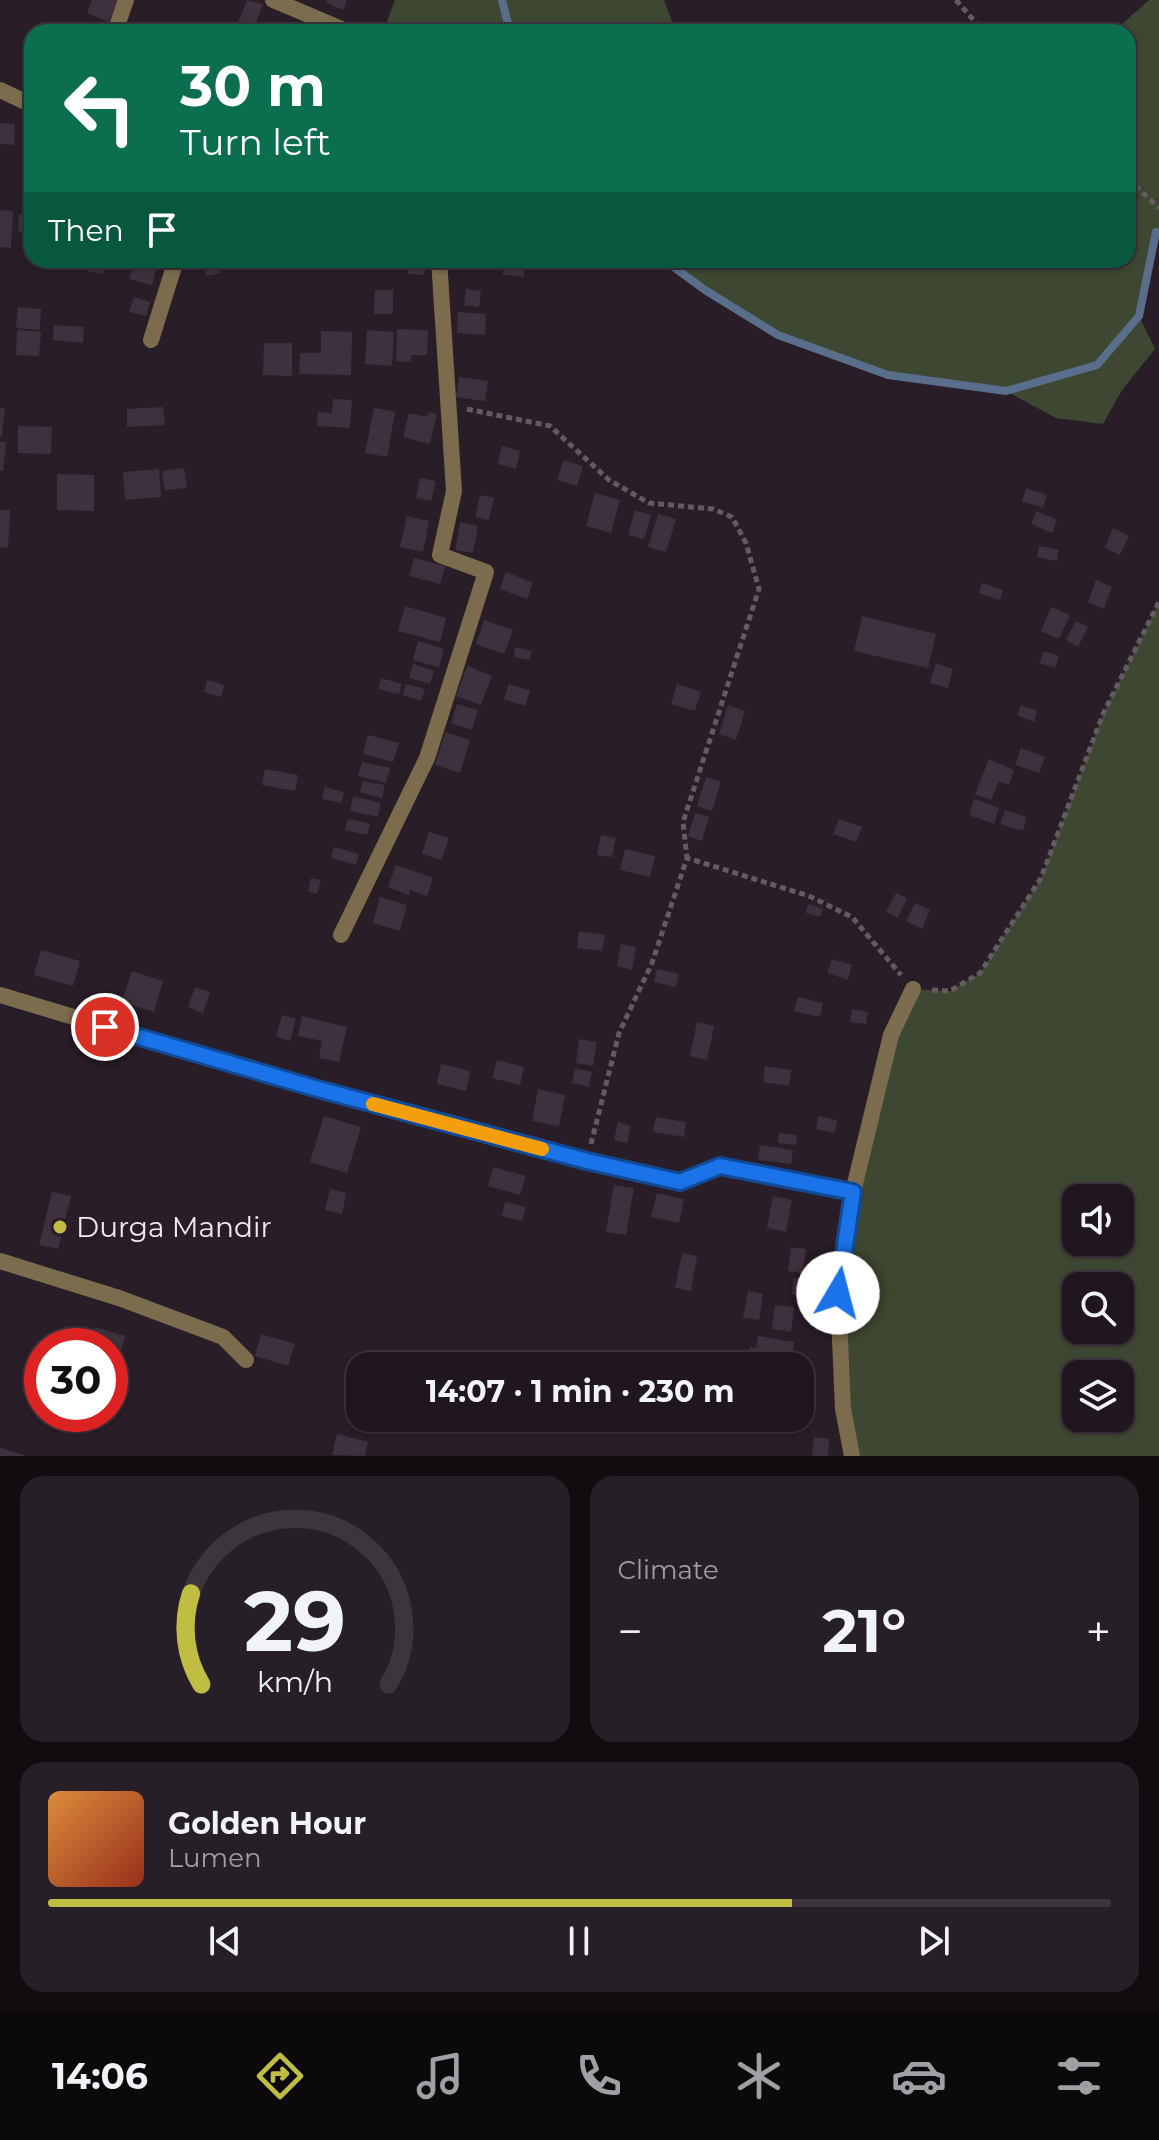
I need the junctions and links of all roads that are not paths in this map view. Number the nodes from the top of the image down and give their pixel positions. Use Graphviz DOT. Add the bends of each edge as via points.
graph roads {
  1 [pos="126,0"];
  2 [pos="273,0"];
  3 [pos="118,24"];
  4 [pos="330,24"];
  5 [pos="0,90"];
  6 [pos="24,101"];
  7 [pos="174,268"];
  8 [pos="439,268"];
  9 [pos="151,340"];
  10 [pos="341,935"];
  11 [pos="913,989"];
  12 [pos="0,995"];
  13 [pos="853,1192"];
  14 [pos="0,1261"];
  15 [pos="246,1360"];
  16 [pos="852,1456"];
  1 -- 3 [label="street"];
  2 -- 4 [label="street"];
  5 -- 6 [label="street"];
  7 -- 9 [label="street"];
  8 -- 10 [label="street" via="454,491 440,555 486,572 427,758"];
  11 -- 13 [label="street" via="891,1035"];
  12 -- 13 [label="street" via="274,1077 587,1161 680,1182 720,1166"];
  13 -- 16 [label="street" via="838,1293 843,1409"];
  14 -- 15 [label="street" via="223,1337"];
}
